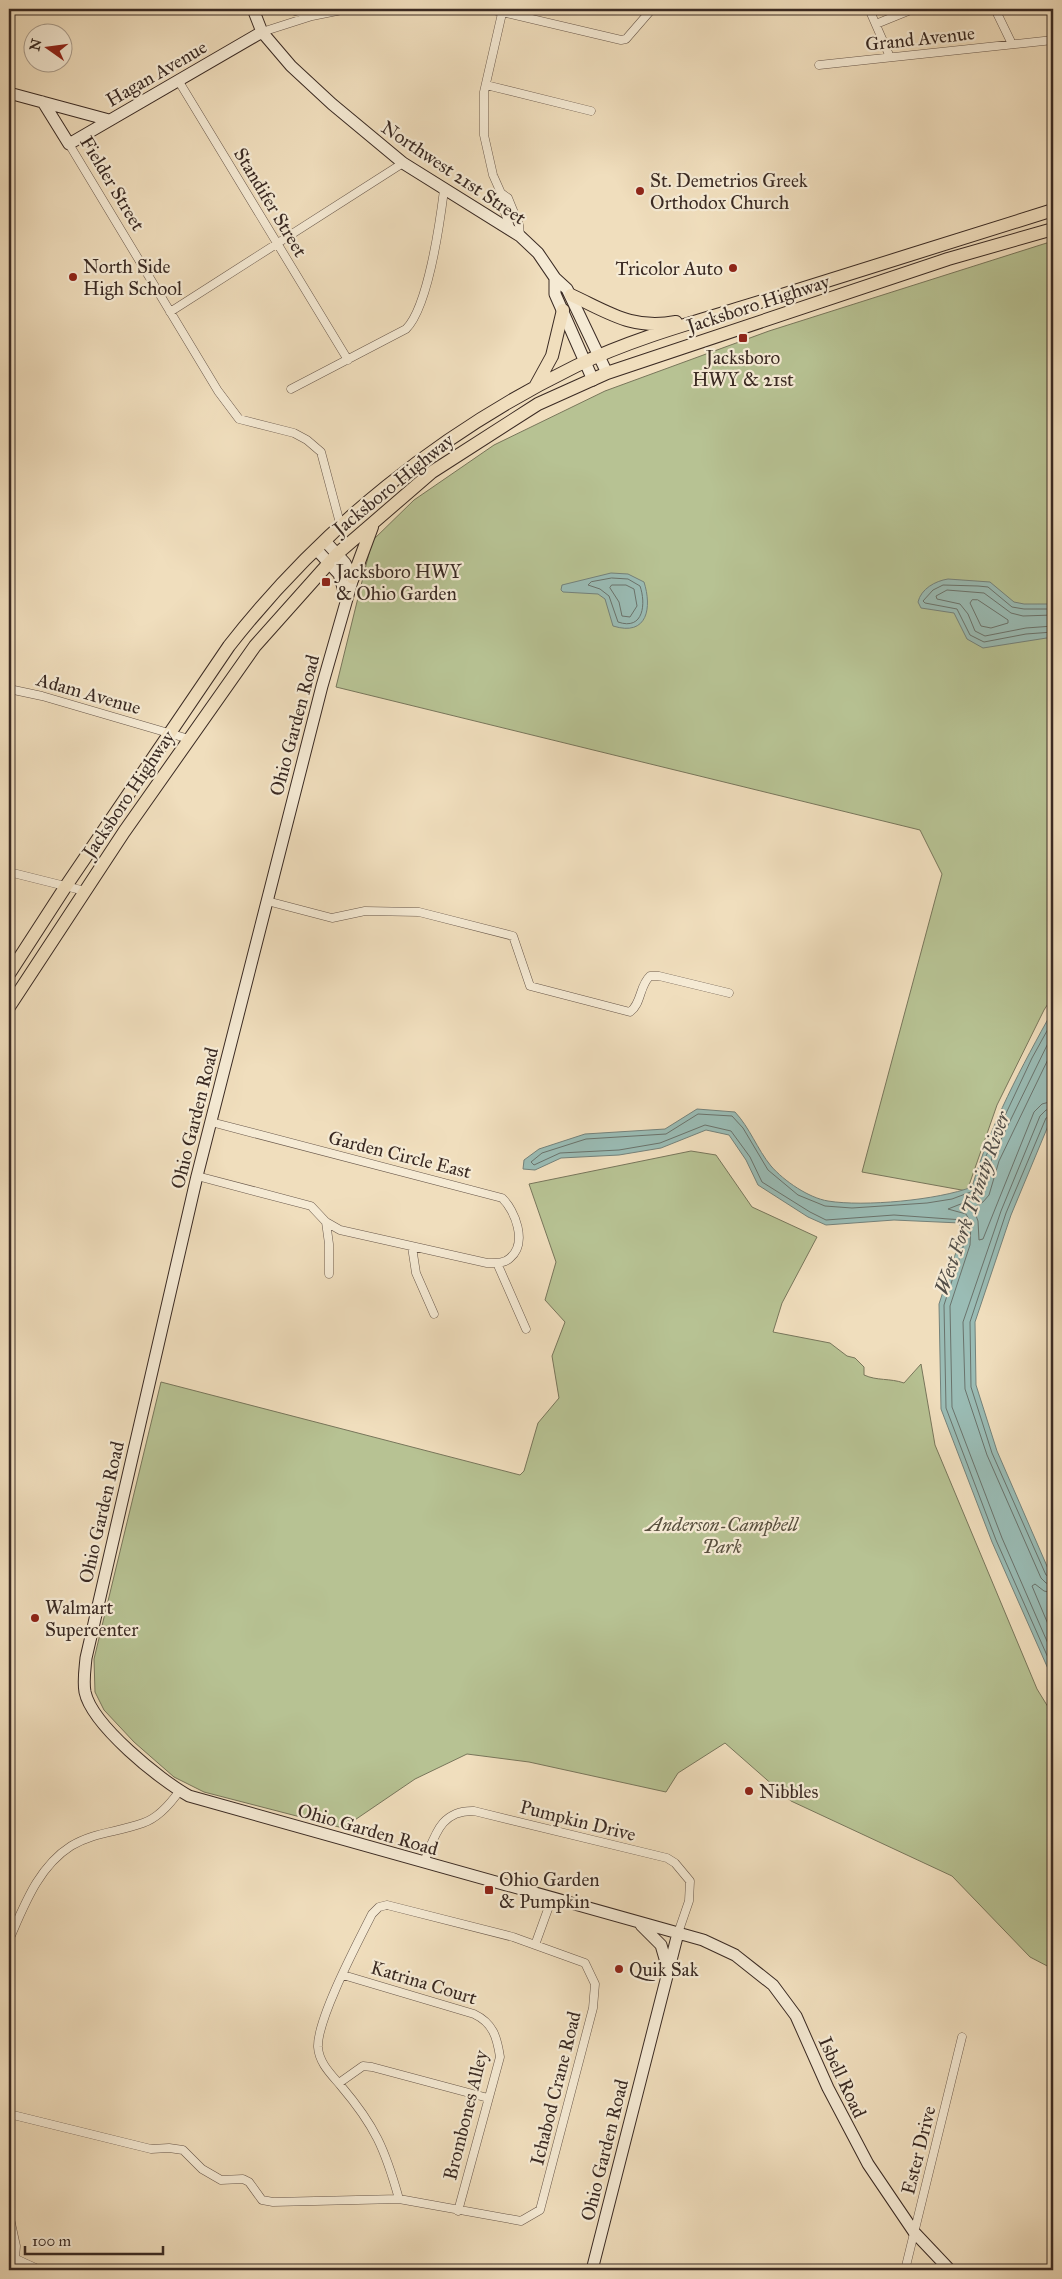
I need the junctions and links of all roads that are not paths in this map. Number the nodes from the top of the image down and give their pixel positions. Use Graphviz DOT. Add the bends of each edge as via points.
graph roads {
  1 [pos="253,9"];
  2 [pos="288,9"];
  3 [pos="347,9"];
  4 [pos="489,9"];
  5 [pos="652,9"];
  6 [pos="869,9"];
  7 [pos="914,9"];
  8 [pos="995,9"];
  9 [pos="503,10"];
  10 [pos="312,16"];
  11 [pos="876,24"];
  12 [pos="262,32"];
  13 [pos="1053,40"];
  14 [pos="1012,44"];
  15 [pos="890,57"];
  16 [pos="819,65"];
  17 [pos="178,80"];
  18 [pos="486,85"];
  19 [pos="9,93"];
  20 [pos="43,102"];
  21 [pos="591,111"];
  22 [pos="109,120"];
  23 [pos="69,144"];
  24 [pos="402,163"];
  25 [pos="444,190"];
  26 [pos="1053,210"];
  27 [pos="1053,229"];
  28 [pos="515,233"];
  29 [pos="963,238"];
  30 [pos="277,243"];
  31 [pos="967,254"];
  32 [pos="555,278"];
  33 [pos="571,296"];
  34 [pos="563,310"];
  35 [pos="170,312"];
  36 [pos="720,314"];
  37 [pos="599,356"];
  38 [pos="348,360"];
  39 [pos="586,362"];
  40 [pos="608,373"];
  41 [pos="593,380"];
  42 [pos="535,387"];
  43 [pos="291,389"];
  44 [pos="374,522"];
  45 [pos="341,527"];
  46 [pos="320,545"];
  47 [pos="333,558"];
  48 [pos="353,578"];
  49 [pos="346,599"];
  50 [pos="9,689"];
  51 [pos="171,734"];
  52 [pos="189,739"];
  53 [pos="9,872"];
  54 [pos="66,886"];
  55 [pos="85,891"];
  56 [pos="267,901"];
  57 [pos="9,974"];
  58 [pos="729,993"];
  59 [pos="9,1007"];
  60 [pos="211,1122"];
  61 [pos="197,1176"];
  62 [pos="326,1222"];
  63 [pos="412,1246"];
  64 [pos="497,1263"];
  65 [pos="329,1274"];
  66 [pos="434,1314"];
  67 [pos="526,1329"];
  68 [pos="180,1790"];
  69 [pos="424,1862"];
  70 [pos="552,1898"];
  71 [pos="638,1922"];
  72 [pos="678,1933"];
  73 [pos="9,1940"];
  74 [pos="535,1945"];
  75 [pos="668,1970"];
  76 [pos="343,1975"];
  77 [pos="492,2028"];
  78 [pos="962,2037"];
  79 [pos="339,2083"];
  80 [pos="488,2098"];
  81 [pos="9,2114"];
  82 [pos="399,2199"];
  83 [pos="458,2210"];
  84 [pos="9,2214"];
  85 [pos="914,2232"];
  86 [pos="16,2259"];
  87 [pos="14,2270"];
  88 [pos="40,2270"];
  89 [pos="592,2270"];
  90 [pos="905,2270"];
  91 [pos="950,2270"];
  1 -- 12 [label="street, Northwest 21st Street"];
  2 -- 10 [label="street"];
  3 -- 10 [label="street"];
  4 -- 9 [label="street"];
  5 -- 9 [label="street" via="626,39 621,40"];
  6 -- 11 [label="street"];
  7 -- 11 [label="street"];
  8 -- 14 [label="street"];
  9 -- 18 [label="street"];
  10 -- 12 [label="street"];
  11 -- 15 [label="street"];
  12 -- 17 [label="street, Hagan Avenue"];
  12 -- 24 [label="street, Northwest 21st Street" via="291,66"];
  13 -- 14 [label="street, Grand Avenue"];
  14 -- 15 [label="street, Grand Avenue"];
  15 -- 16 [label="street, Grand Avenue"];
  17 -- 22 [label="street, Hagan Avenue"];
  17 -- 30 [label="street, Standifer Street"];
  18 -- 21 [label="street"];
  18 -- 28 [label="street" via="484,135 493,175 501,193 508,198 519,225"];
  19 -- 20 [label="street"];
  20 -- 22 [label="street"];
  20 -- 23 [label="street, Fielder Street"];
  22 -- 23 [label="street, Hagan Avenue"];
  23 -- 35 [label="street, Fielder Street"];
  24 -- 25 [label="street, Northwest 21st Street"];
  24 -- 30 [label="street"];
  25 -- 28 [label="street, Northwest 21st Street"];
  25 -- 38 [label="street" via="440,230 412,323"];
  26 -- 29 [label="main road, Jacksboro Highway"];
  27 -- 31 [label="main road, Jacksboro Highway"];
  28 -- 32 [label="street, Northwest 21st Street" via="538,254"];
  29 -- 31 [label="main road"];
  29 -- 36 [label="main road, Jacksboro Highway"];
  30 -- 35 [label="street"];
  30 -- 38 [label="street, Standifer Street"];
  31 -- 40 [label="main road, Jacksboro Highway"];
  32 -- 33 [label="street, Northwest 21st Street"];
  32 -- 34 [label="street, Northwest 21st Street" via="555,294"];
  33 -- 36 [label="main road" via="644,325 662,325"];
  33 -- 37 [label="street, Northwest 21st Street"];
  34 -- 39 [label="street, Northwest 21st Street"];
  34 -- 42 [label="main road" via="552,356"];
  35 -- 45 [label="street, Fielder Street" via="239,419 294,433 321,452"];
  36 -- 37 [label="main road, Jacksboro Highway"];
  37 -- 39 [label="main road, Jacksboro Highway"];
  37 -- 40 [label="street, Northwest 21st Street"];
  38 -- 43 [label="street"];
  39 -- 41 [label="street, Northwest 21st Street"];
  39 -- 42 [label="main road, Jacksboro Highway"];
  40 -- 41 [label="main road, Jacksboro Highway"];
  41 -- 44 [label="main road, Jacksboro Highway" via="538,404 481,439 432,472"];
  42 -- 45 [label="main road, Jacksboro Highway" via="468,425 372,498"];
  44 -- 47 [label="main road, Jacksboro Highway"];
  44 -- 48 [label="main road"];
  45 -- 46 [label="main road, Jacksboro Highway"];
  46 -- 47 [label="street"];
  46 -- 51 [label="main road, Jacksboro Highway" via="251,618"];
  47 -- 48 [label="street"];
  47 -- 49 [label="street"];
  47 -- 52 [label="main road, Jacksboro Highway" via="255,646"];
  48 -- 49 [label="street, Ohio Garden Road"];
  49 -- 56 [label="street, Ohio Garden Road"];
  50 -- 51 [label="street, Adam Avenue"];
  51 -- 52 [label="street, Adam Avenue"];
  51 -- 54 [label="main road, Jacksboro Highway"];
  52 -- 55 [label="main road, Jacksboro Highway"];
  53 -- 54 [label="street"];
  54 -- 55 [label="street"];
  54 -- 57 [label="main road, Jacksboro Highway"];
  55 -- 59 [label="main road, Jacksboro Highway"];
  56 -- 58 [label="street" via="332,918 365,911 419,912 512,936 530,986 630,1012 635,1008 642,983 650,976"];
  56 -- 60 [label="street, Ohio Garden Road"];
  60 -- 61 [label="street, Ohio Garden Road"];
  60 -- 64 [label="street, Garden Circle East" via="502,1198 516,1215 519,1241 510,1259"];
  61 -- 62 [label="street" via="311,1206"];
  61 -- 68 [label="street, Ohio Garden Road" via="84,1677 85,1693 99,1719 155,1774"];
  62 -- 63 [label="street" via="340,1230"];
  62 -- 65 [label="street"];
  63 -- 64 [label="street"];
  63 -- 66 [label="street" via="416,1273"];
  64 -- 67 [label="street"];
  68 -- 69 [label="street, Ohio Garden Road" via="200,1800"];
  68 -- 73 [label="street" via="170,1804 144,1823 89,1836 57,1857 34,1886"];
  69 -- 70 [label="street, Ohio Garden Road"];
  69 -- 72 [label="street, Pumpkin Drive" via="438,1829 447,1818 463,1811 667,1858 690,1881 689,1901"];
  70 -- 71 [label="street, Ohio Garden Road"];
  70 -- 74 [label="street"];
  71 -- 72 [label="street, Ohio Garden Road"];
  71 -- 75 [label="street" via="661,1945"];
  72 -- 75 [label="street, Ohio Garden Road"];
  72 -- 85 [label="street, Isbell Road" via="711,1943 735,1955 773,1985 796,2016 828,2088 868,2164"];
  74 -- 76 [label="street" via="387,1906 372,1914"];
  74 -- 83 [label="street, Ichabod Crane Road" via="585,1963 595,1984 592,2008 540,2210 521,2221"];
  75 -- 89 [label="street, Ohio Garden Road"];
  76 -- 77 [label="street, Katrina Court" via="474,2014 485,2019"];
  76 -- 79 [label="street" via="322,2024 318,2046 320,2060"];
  77 -- 80 [label="street, Brombones Alley" via="498,2038 500,2057"];
  78 -- 85 [label="street, Ester Drive"];
  79 -- 80 [label="street" via="363,2066"];
  79 -- 82 [label="street" via="375,2131"];
  80 -- 83 [label="street, Brombones Alley"];
  81 -- 82 [label="street" via="151,2149 183,2150 202,2169 221,2180 243,2179 249,2182 262,2200"];
  82 -- 83 [label="street"];
  84 -- 86 [label="street"];
  85 -- 90 [label="street, Ester Drive"];
  85 -- 91 [label="street, Isbell Road"];
  86 -- 87 [label="street"];
  86 -- 88 [label="street"];
}
